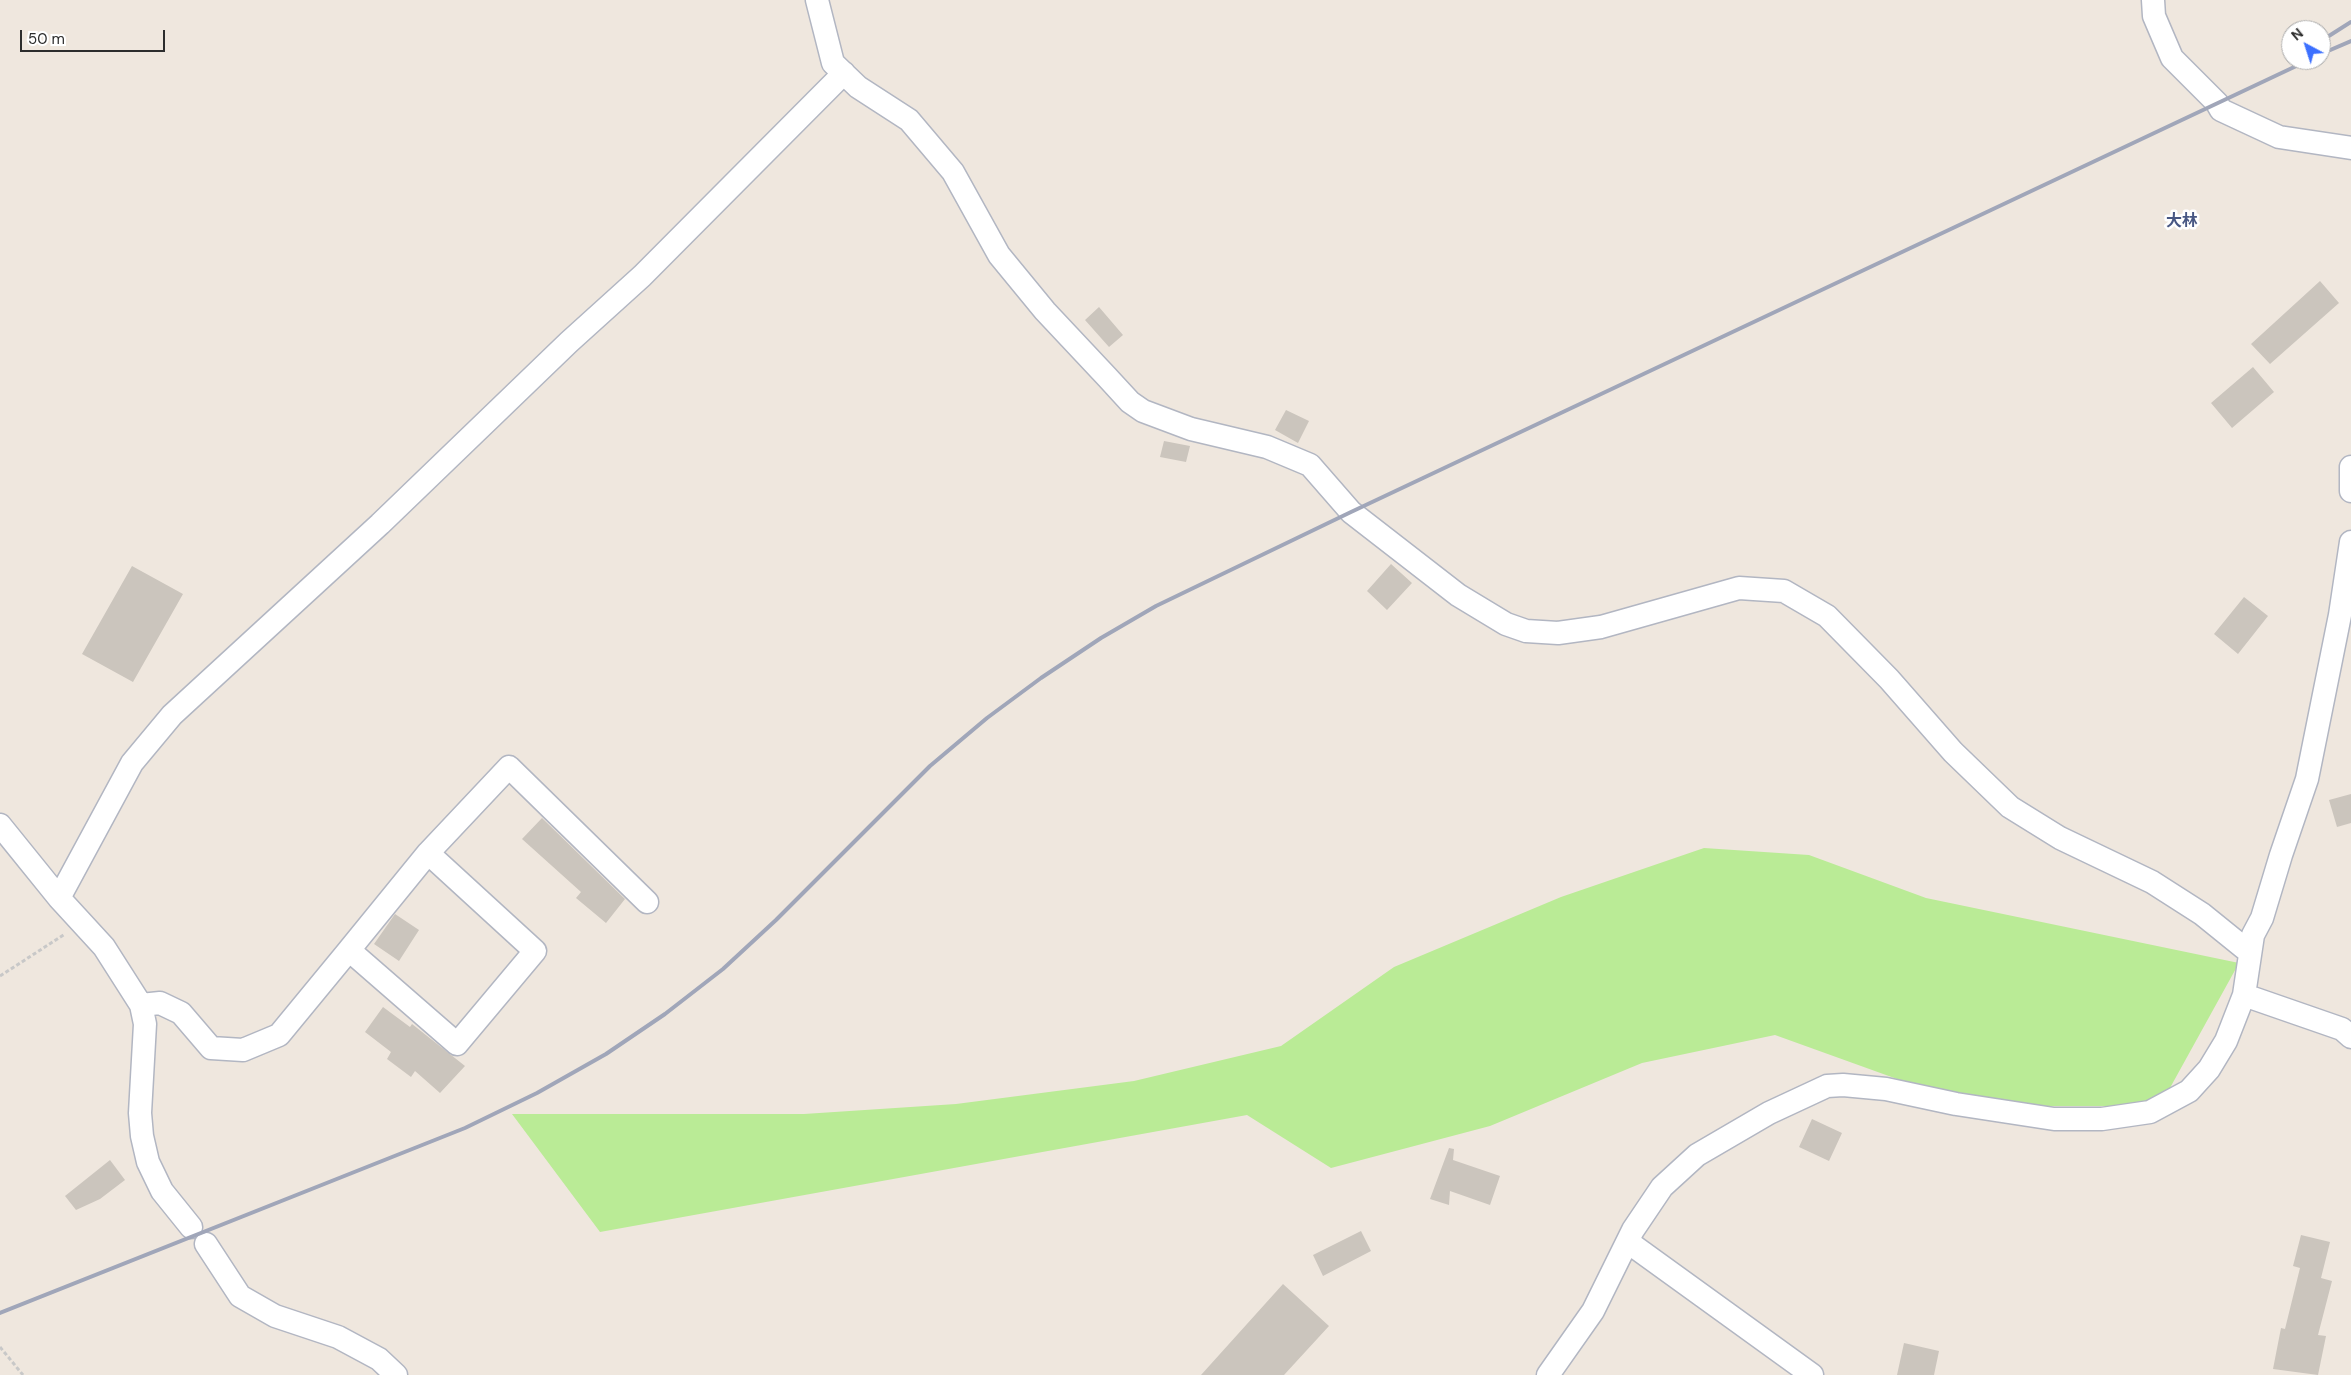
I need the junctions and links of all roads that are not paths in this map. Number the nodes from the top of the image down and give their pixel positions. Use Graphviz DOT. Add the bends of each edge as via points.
graph roads {
  1 [pos="817,0"];
  2 [pos="2153,0"];
  3 [pos="844,73"];
  4 [pos="2351,148"];
  5 [pos="2351,467"];
  6 [pos="2351,491"];
  7 [pos="2351,542"];
  8 [pos="0,825"];
  9 [pos="428,853"];
  10 [pos="59,898"];
  11 [pos="647,902"];
  12 [pos="349,950"];
  13 [pos="2249,952"];
  14 [pos="2244,994"];
  15 [pos="140,1005"];
  16 [pos="2351,1036"];
  17 [pos="190,1226"];
  18 [pos="1628,1242"];
  19 [pos="206,1244"];
  20 [pos="396,1375"];
  21 [pos="1548,1375"];
  22 [pos="1812,1375"];
  1 -- 3 [label="street" via="833,63"];
  2 -- 4 [label="street" via="2154,16 2172,58 2221,110 2279,137"];
  3 -- 10 [label="street" via="642,276 172,715 132,763"];
  3 -- 13 [label="street" via="858,87 909,120 953,172 999,256 1130,402 1144,411 1191,429 1267,447 1310,465 1350,512 1458,595 1506,624 1526,631 1558,633 1601,628 1739,588 1784,591 1827,616 1888,678 1953,752 2010,807 2060,838 2152,882 2202,914"];
  5 -- 6 [label="street"];
  7 -- 13 [label="street" via="2340,615 2307,779"];
  8 -- 10 [label="street"];
  9 -- 11 [label="street" via="509,767"];
  9 -- 12 [label="street"];
  9 -- 12 [label="street" via="535,951 457,1044"];
  10 -- 15 [label="street" via="104,947"];
  12 -- 15 [label="street" via="279,1035 243,1050 211,1048 181,1013 160,1003"];
  13 -- 14 [label="street"];
  14 -- 16 [label="street" via="2342,1029"];
  14 -- 18 [label="street" via="2226,1041 2209,1069 2189,1091 2150,1112 2102,1119 2054,1119 1886,1089 1827,1086 1769,1113 1697,1155 1662,1187"];
  15 -- 17 [label="street" via="145,1024 140,1112 142,1136 148,1162 162,1191"];
  18 -- 21 [label="street" via="1593,1311"];
  18 -- 22 [label="street"];
  19 -- 20 [label="street" via="240,1296 275,1316 338,1337 378,1359"];
}
